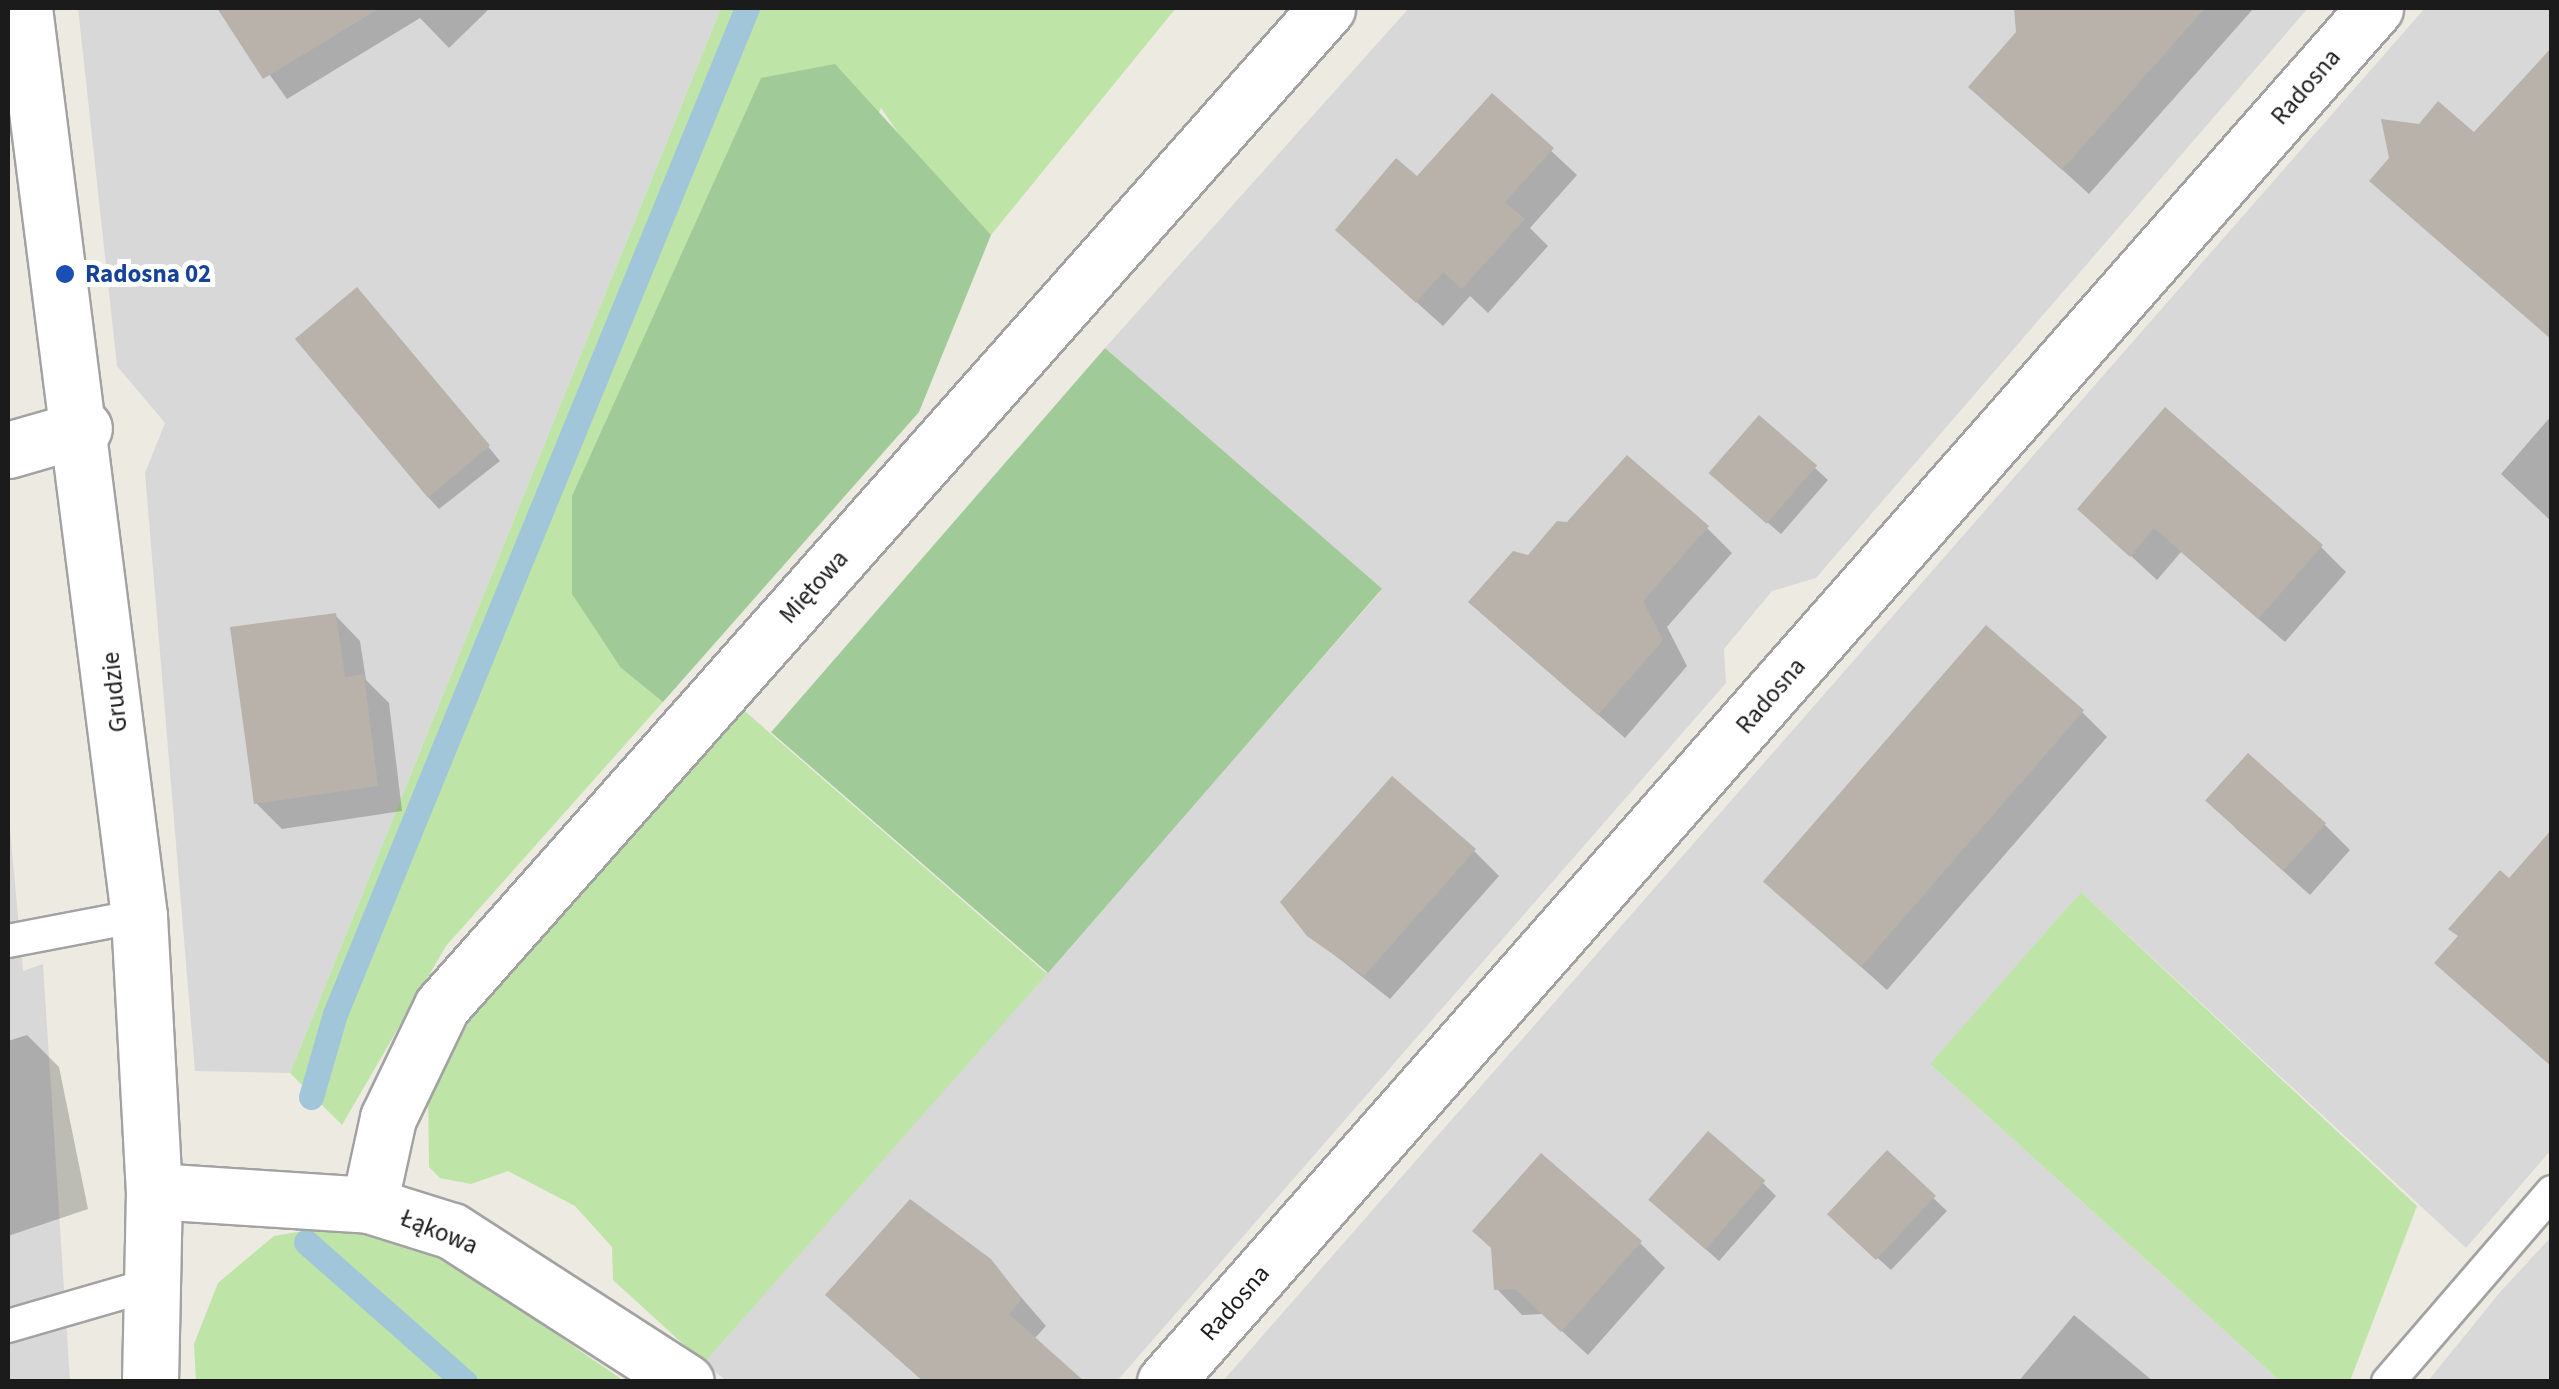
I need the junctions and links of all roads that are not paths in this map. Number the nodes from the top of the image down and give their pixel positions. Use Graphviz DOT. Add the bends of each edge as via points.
graph roads {
  1 [pos="24,8"];
  2 [pos="1327,8"];
  3 [pos="2374,8"];
  4 [pos="84,428"];
  5 [pos="8,450"];
  6 [pos="139,916"];
  7 [pos="8,942"];
  8 [pos="154,1191"];
  9 [pos="2552,1192"];
  10 [pos="369,1205"];
  11 [pos="150,1286"];
  12 [pos="8,1326"];
  13 [pos="150,1382"];
  14 [pos="686,1382"];
  15 [pos="1165,1382"];
  16 [pos="2388,1382"];
  1 -- 4 [label="street, Grudzie"];
  2 -- 10 [label="street, Miętowa" via="442,1006 388,1118"];
  3 -- 15 [label="street, Radosna"];
  4 -- 5 [label="street"];
  4 -- 6 [label="street, Grudzie"];
  6 -- 7 [label="lane"];
  6 -- 8 [label="street, Grudzie"];
  8 -- 10 [label="street, Łąkowa"];
  8 -- 11 [label="street, Grudzie"];
  9 -- 16 [label="lane"];
  10 -- 14 [label="street, Łąkowa" via="452,1231"];
  11 -- 12 [label="lane"];
  11 -- 13 [label="street, Grudzie"];
}
